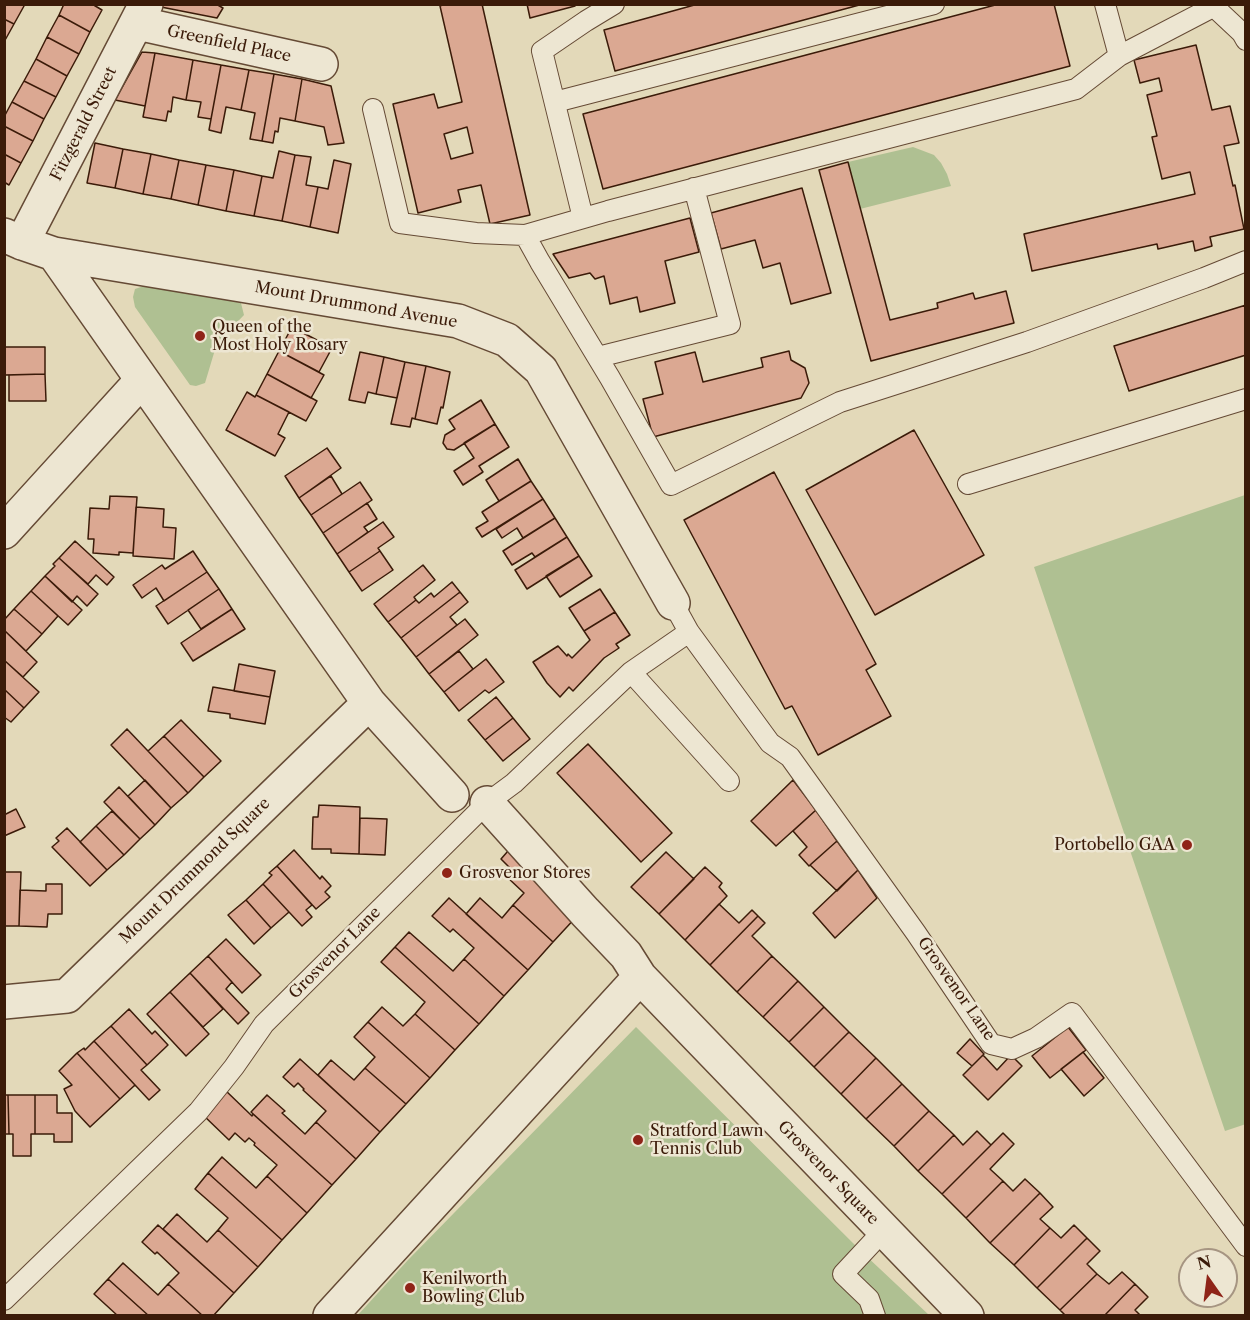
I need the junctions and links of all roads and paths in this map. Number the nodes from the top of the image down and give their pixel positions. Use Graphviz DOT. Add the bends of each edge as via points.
graph roads {
  1 [pos="614,4"];
  2 [pos="934,4"];
  3 [pos="1105,4"];
  4 [pos="1212,6"];
  5 [pos="141,14"];
  6 [pos="1245,40"];
  7 [pos="1119,56"];
  8 [pos="321,64"];
  9 [pos="555,102"];
  10 [pos="373,109"];
  11 [pos="694,188"];
  12 [pos="583,218"];
  13 [pos="525,235"];
  14 [pos="13,239"];
  15 [pos="54,254"];
  16 [pos="1245,261"];
  17 [pos="598,357"];
  18 [pos="142,380"];
  19 [pos="1245,399"];
  20 [pos="968,484"];
  21 [pos="4,532"];
  22 [pos="673,603"];
  23 [pos="689,632"];
  24 [pos="631,672"];
  25 [pos="369,703"];
  26 [pos="729,781"];
  27 [pos="452,795"];
  28 [pos="487,803"];
  29 [pos="640,977"];
  30 [pos="4,1002"];
  31 [pos="884,1230"];
  32 [pos="1245,1246"];
  33 [pos="4,1300"];
  34 [pos="330,1316"];
  35 [pos="875,1316"];
  36 [pos="967,1316"];
  1 -- 9 [label="lane" via="542,51"];
  2 -- 9 [label="lane"];
  3 -- 7 [label="lane"];
  4 -- 6 [label="lane"];
  4 -- 7 [label="lane"];
  5 -- 8 [label="street, Greenfield Place"];
  5 -- 14 [label="street, Fitzgerald Street"];
  7 -- 11 [label="lane" via="1076,88"];
  9 -- 12 [label="lane"];
  10 -- 13 [label="lane" via="400,223 476,234"];
  11 -- 12 [label="lane"];
  11 -- 17 [label="lane" via="730,324"];
  12 -- 13 [label="lane"];
  13 -- 17 [label="lane"];
  14 -- 15 [label="street, Mount Drummond Avenue"];
  15 -- 18 [label="street"];
  15 -- 22 [label="street, Mount Drummond Avenue" via="458,321 507,340 541,370"];
  16 -- 17 [label="lane" via="1027,342 840,402 671,485"];
  18 -- 21 [label="street"];
  18 -- 25 [label="street"];
  19 -- 20 [label="lane"];
  22 -- 23 [label="lane, Grosvenor Lane"];
  23 -- 24 [label="lane, Grosvenor Lane"];
  23 -- 32 [label="lane, Grosvenor Lane" via="770,743 790,757 991,1044 1012,1050 1072,1013"];
  24 -- 26 [label="lane"];
  24 -- 28 [label="lane, Grosvenor Lane" via="514,783"];
  25 -- 27 [label="street"];
  25 -- 30 [label="street, Mount Drummond Square" via="67,996"];
  27 -- 28 [label="lane"];
  28 -- 29 [label="street, Grosvenor Square" via="626,955"];
  28 -- 33 [label="lane, Grosvenor Lane" via="264,1024 198,1112"];
  29 -- 31 [label="street, Grosvenor Square"];
  29 -- 34 [label="street"];
  31 -- 35 [label="lane" via="843,1274 869,1299"];
  31 -- 36 [label="street, Grosvenor Square"];
}
